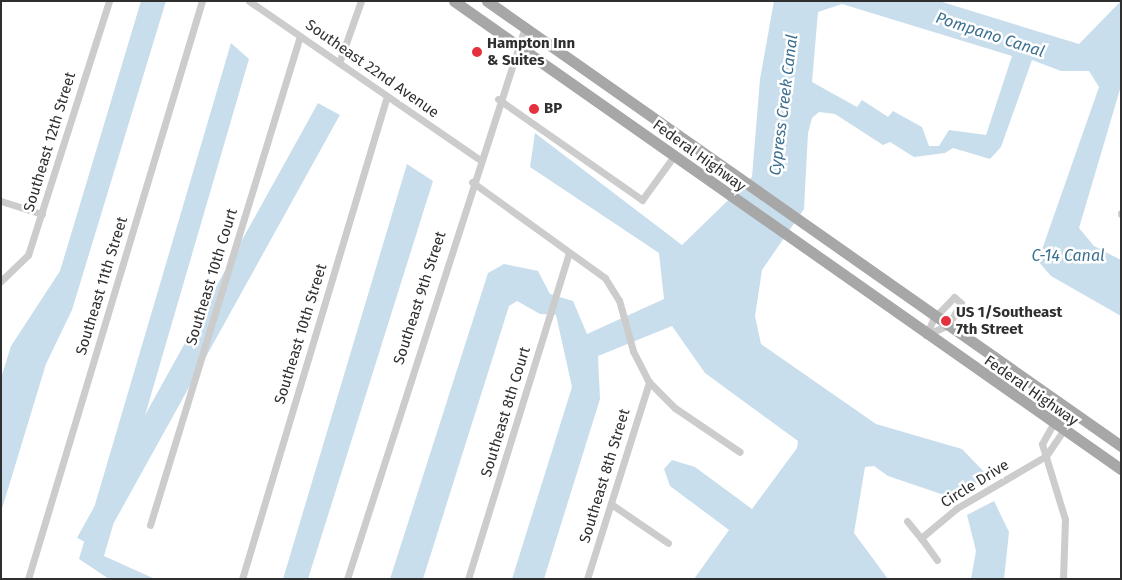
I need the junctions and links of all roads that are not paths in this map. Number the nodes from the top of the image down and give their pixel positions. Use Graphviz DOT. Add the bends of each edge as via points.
graph roads {
  1 [pos="108,1"];
  2 [pos="202,1"];
  3 [pos="249,1"];
  4 [pos="361,1"];
  5 [pos="454,1"];
  6 [pos="487,1"];
  7 [pos="525,27"];
  8 [pos="300,36"];
  9 [pos="517,45"];
  10 [pos="339,63"];
  11 [pos="387,96"];
  12 [pos="498,99"];
  13 [pos="610,111"];
  14 [pos="644,112"];
  15 [pos="631,126"];
  16 [pos="668,129"];
  17 [pos="674,156"];
  18 [pos="479,158"];
  19 [pos="472,182"];
  20 [pos="1,201"];
  21 [pos="42,214"];
  22 [pos="569,253"];
  23 [pos="1,281"];
  24 [pos="934,318"];
  25 [pos="946,326"];
  26 [pos="926,335"];
  27 [pos="649,382"];
  28 [pos="1062,408"];
  29 [pos="1072,416"];
  30 [pos="1051,425"];
  31 [pos="1062,432"];
  32 [pos="1121,446"];
  33 [pos="740,452"];
  34 [pos="1046,456"];
  35 [pos="1121,469"];
  36 [pos="611,504"];
  37 [pos="907,521"];
  38 [pos="150,525"];
  39 [pos="921,538"];
  40 [pos="668,543"];
  41 [pos="938,560"];
  42 [pos="28,579"];
  43 [pos="242,579"];
  44 [pos="348,579"];
  45 [pos="468,579"];
  46 [pos="587,579"];
  47 [pos="1063,579"];
  1 -- 21 [label="street, Southeast 12th Street"];
  2 -- 42 [label="street, Southeast 11th Street"];
  3 -- 8 [label="street, Southeast 22nd Avenue"];
  4 -- 10 [label="street"];
  5 -- 9 [label="main road, Federal Highway"];
  6 -- 7 [label="main road, Federal Highway"];
  7 -- 9 [label="street, Southeast 9th Street"];
  7 -- 14 [label="main road, Federal Highway"];
  8 -- 10 [label="street, Southeast 22nd Avenue"];
  8 -- 38 [label="street, Southeast 10th Court"];
  9 -- 12 [label="street, Southeast 9th Street"];
  9 -- 13 [label="main road, Federal Highway"];
  10 -- 11 [label="street, Southeast 22nd Avenue"];
  11 -- 18 [label="street, Southeast 22nd Avenue"];
  11 -- 43 [label="street, Southeast 10th Street"];
  12 -- 17 [label="street" via="642,200"];
  12 -- 18 [label="street, Southeast 9th Street"];
  13 -- 14 [label="main road" via="628,115"];
  13 -- 15 [label="main road, Federal Highway"];
  14 -- 16 [label="main road, Federal Highway"];
  15 -- 16 [label="main road"];
  15 -- 17 [label="main road, Federal Highway"];
  16 -- 24 [label="main road, Federal Highway"];
  17 -- 26 [label="main road, Federal Highway"];
  18 -- 19 [label="street, Southeast 9th Street"];
  19 -- 22 [label="street"];
  19 -- 44 [label="street, Southeast 9th Street"];
  20 -- 21 [label="street"];
  21 -- 23 [label="street, Southeast 12th Street" via="28,255"];
  22 -- 27 [label="street" via="605,278 623,311 633,351"];
  22 -- 45 [label="street, Southeast 8th Court"];
  24 -- 25 [label="main road, Federal Highway"];
  24 -- 25 [label="street" via="948,299 957,298 960,308"];
  24 -- 26 [label="street"];
  25 -- 26 [label="street"];
  25 -- 28 [label="main road, Federal Highway"];
  26 -- 30 [label="main road, Federal Highway"];
  27 -- 33 [label="street" via="675,408"];
  27 -- 36 [label="street, Southeast 8th Street"];
  28 -- 29 [label="main road, Federal Highway"];
  28 -- 30 [label="street"];
  29 -- 31 [label="street"];
  29 -- 32 [label="main road, Federal Highway"];
  30 -- 31 [label="main road, Federal Highway"];
  30 -- 34 [label="street" via="1042,444"];
  31 -- 34 [label="street"];
  31 -- 35 [label="main road, Federal Highway"];
  34 -- 39 [label="street, Circle Drive" via="958,508"];
  34 -- 47 [label="street" via="1065,519"];
  36 -- 40 [label="street"];
  36 -- 46 [label="street, Southeast 8th Street"];
  37 -- 39 [label="street"];
  39 -- 41 [label="street"];
}
